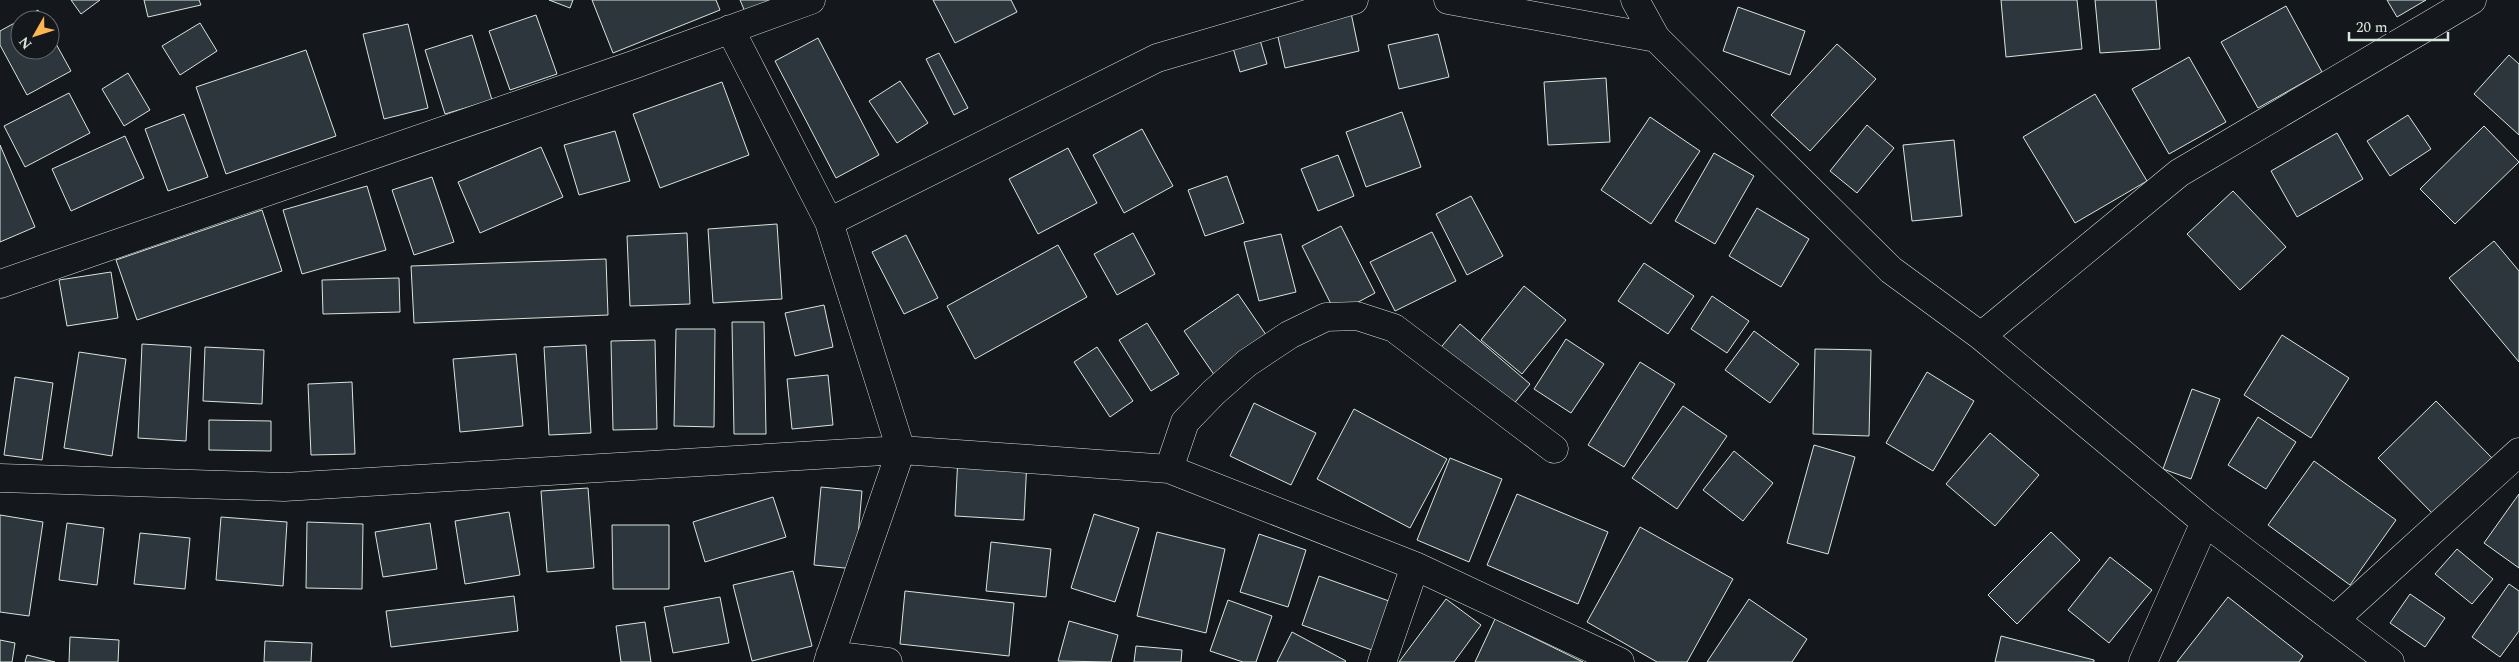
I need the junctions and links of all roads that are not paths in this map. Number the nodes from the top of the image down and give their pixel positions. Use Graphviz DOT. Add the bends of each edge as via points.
graph roads {
  1 [pos="812,0"];
  2 [pos="1354,0"];
  3 [pos="1448,0"];
  4 [pos="1635,0"];
  5 [pos="2472,0"];
  6 [pos="730,30"];
  7 [pos="1656,38"];
  8 [pos="829,222"];
  9 [pos="0,284"];
  10 [pos="1981,336"];
  11 [pos="1554,449"];
  12 [pos="901,450"];
  13 [pos="2519,452"];
  14 [pos="1169,470"];
  15 [pos="0,478"];
  16 [pos="2206,522"];
  17 [pos="1415,566"];
  18 [pos="2334,620"];
  19 [pos="829,658"];
  20 [pos="888,662"];
  21 [pos="1382,662"];
  22 [pos="1620,662"];
  23 [pos="2143,662"];
  24 [pos="2390,662"];
  1 -- 6 [label="street"];
  2 -- 8 [label="street" via="1157,58"];
  3 -- 7 [label="street"];
  4 -- 7 [label="street"];
  5 -- 10 [label="street" via="2180,173"];
  6 -- 8 [label="street"];
  6 -- 9 [label="street"];
  7 -- 10 [label="street" via="1891,270"];
  8 -- 12 [label="street"];
  10 -- 16 [label="street"];
  11 -- 14 [label="street" via="1394,328 1358,316 1326,317 1254,359 1213,393 1186,422"];
  12 -- 14 [label="street"];
  12 -- 15 [label="street" via="284,487"];
  12 -- 19 [label="street"];
  13 -- 18 [label="street"];
  14 -- 17 [label="street"];
  16 -- 18 [label="street"];
  16 -- 23 [label="street"];
  17 -- 21 [label="street"];
  17 -- 22 [label="street"];
  18 -- 24 [label="street"];
  19 -- 20 [label="street"];
}
